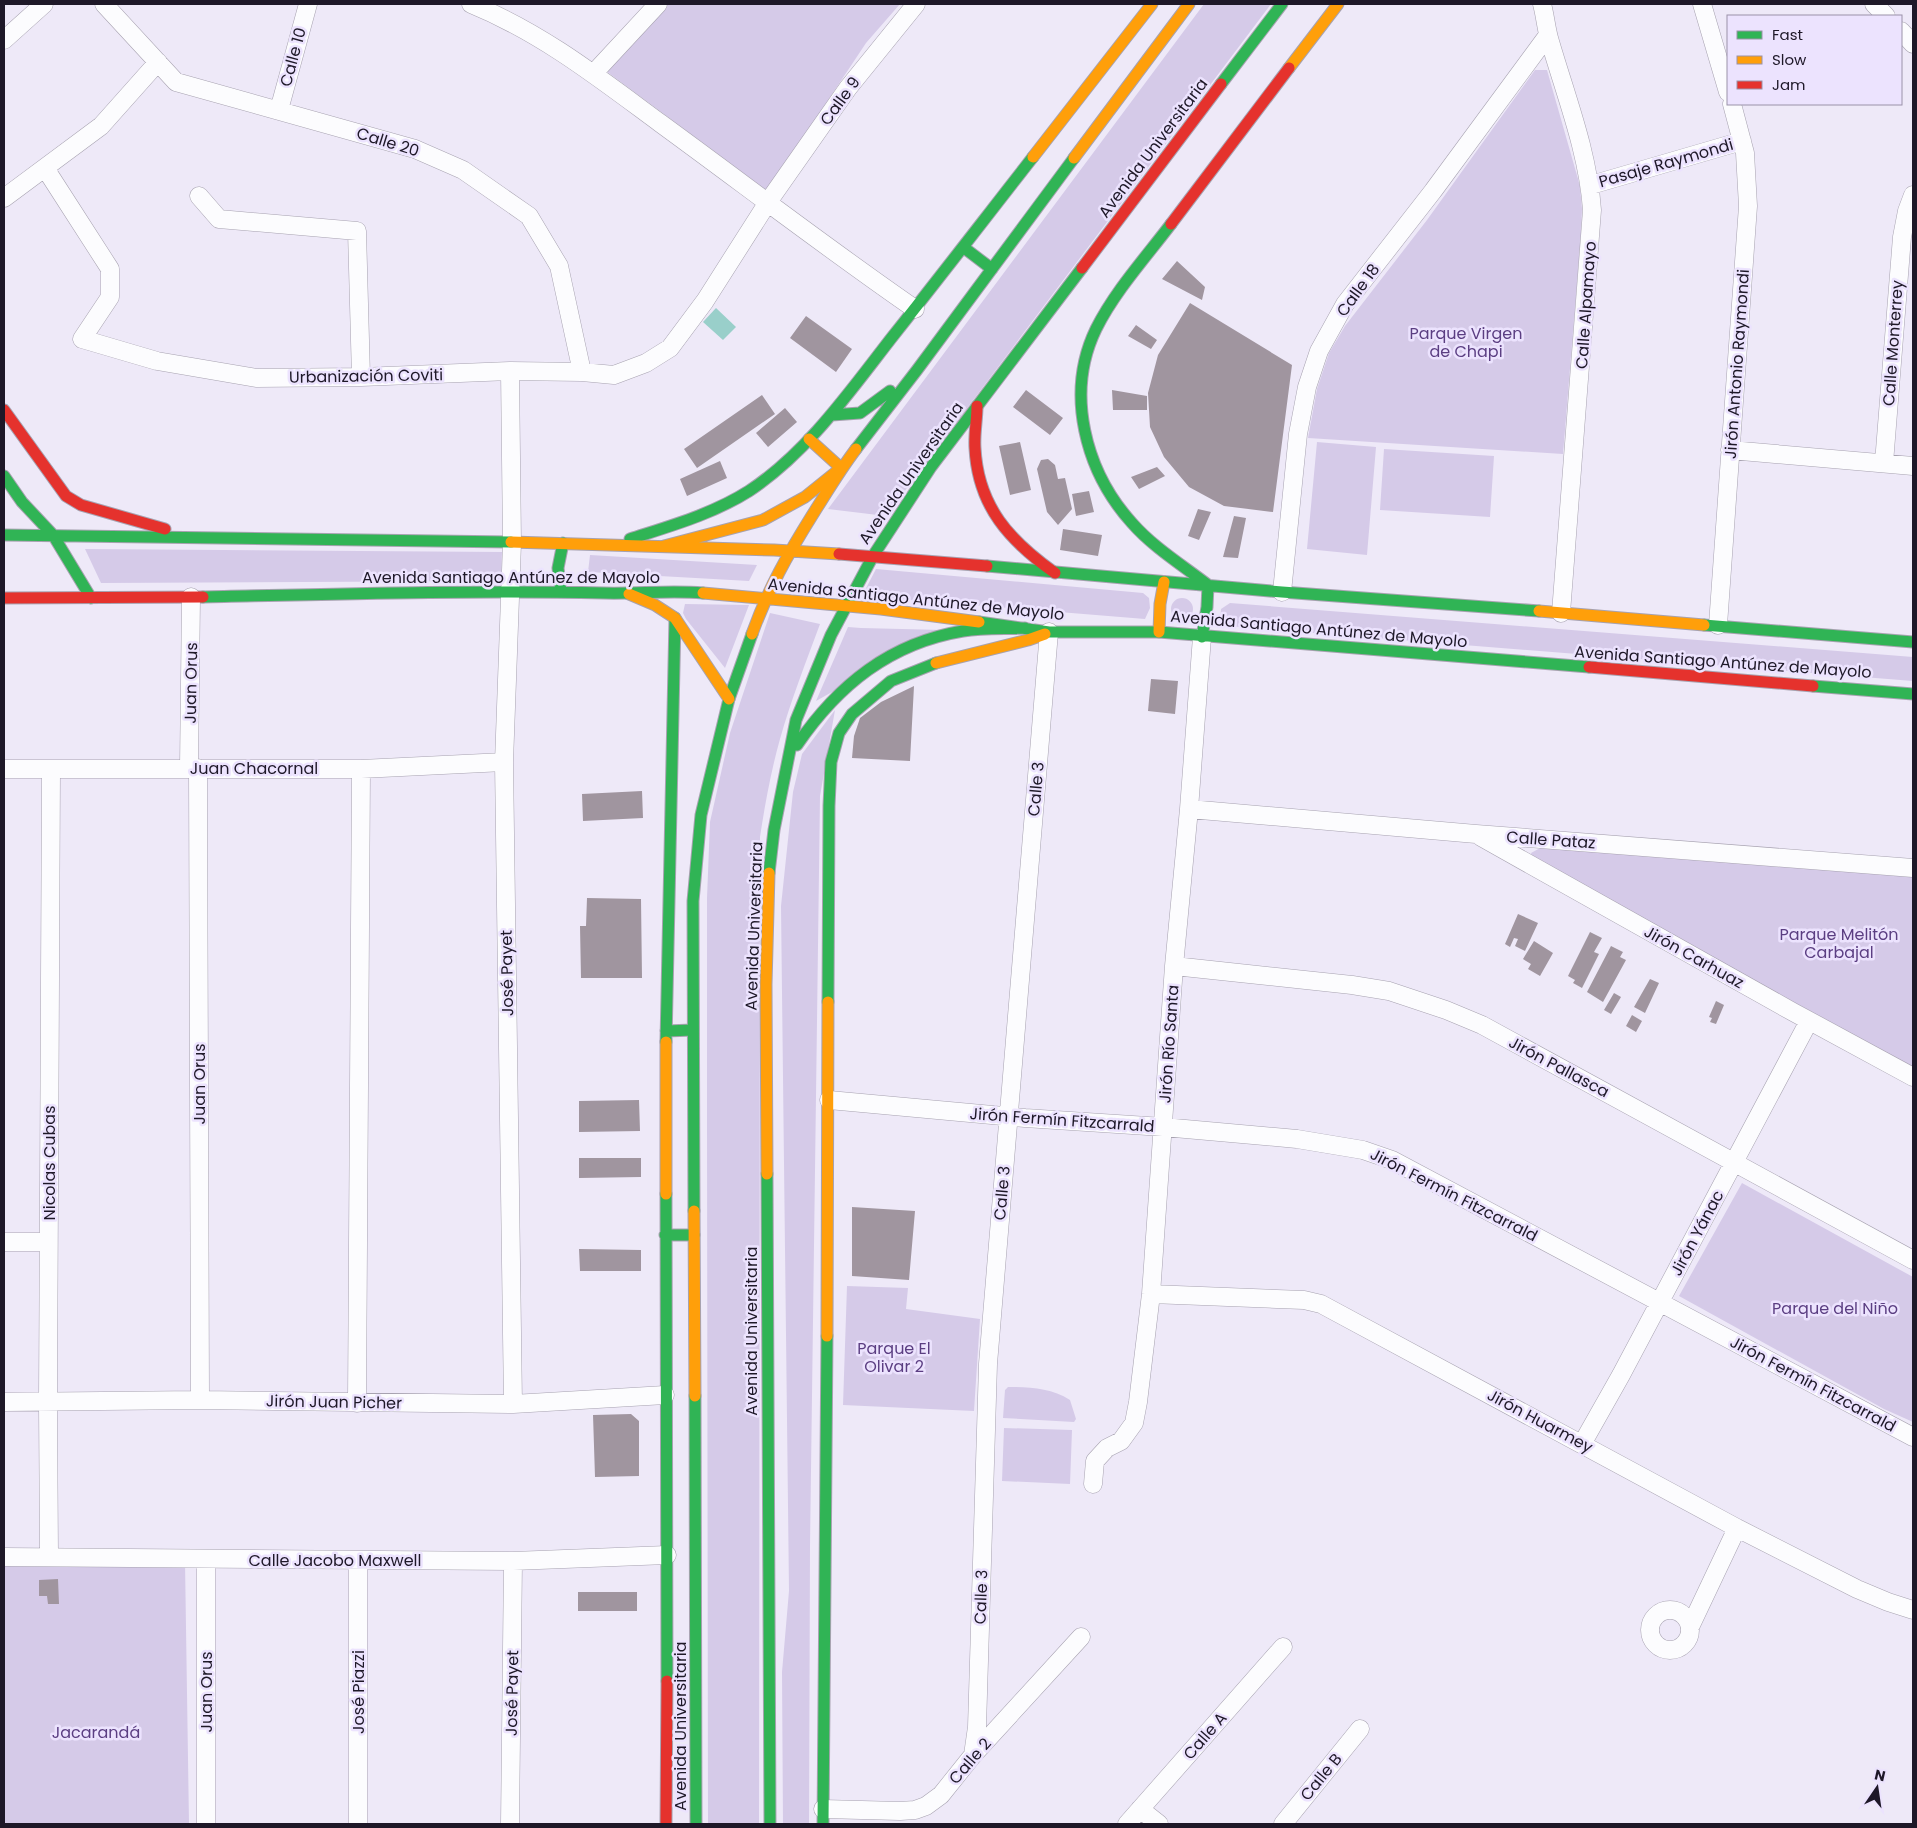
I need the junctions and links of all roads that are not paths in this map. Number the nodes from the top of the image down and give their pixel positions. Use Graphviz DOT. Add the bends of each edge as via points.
graph roads {
  1 [pos="44,4"];
  2 [pos="104,4"];
  3 [pos="308,4"];
  4 [pos="471,4"];
  5 [pos="658,4"];
  6 [pos="916,4"];
  7 [pos="1152,4"];
  8 [pos="1189,4"];
  9 [pos="1282,4"];
  10 [pos="1338,4"];
  11 [pos="1542,4"];
  12 [pos="1702,4"];
  13 [pos="1874,4"];
  14 [pos="1885,15"];
  15 [pos="1902,32"];
  16 [pos="1548,35"];
  17 [pos="4,40"];
  18 [pos="1913,44"];
  19 [pos="158,62"];
  20 [pos="593,74"];
  21 [pos="1727,89"];
  22 [pos="1732,105"];
  23 [pos="279,110"];
  24 [pos="1742,141"];
  25 [pos="45,168"];
  26 [pos="1591,184"];
  27 [pos="1913,195"];
  28 [pos="199,196"];
  29 [pos="4,198"];
  30 [pos="768,202"];
  31 [pos="963,247"];
  32 [pos="992,269"];
  33 [pos="914,310"];
  34 [pos="917,370"];
  35 [pos="510,371"];
  36 [pos="582,372"];
  37 [pos="362,377"];
  38 [pos="977,406"];
  39 [pos="4,410"];
  40 [pos="832,415"];
  41 [pos="809,438"];
  42 [pos="1730,450"];
  43 [pos="1884,463"];
  44 [pos="1913,466"];
  45 [pos="840,468"];
  46 [pos="4,476"];
  47 [pos="4,535"];
  48 [pos="53,535"];
  49 [pos="199,538"];
  50 [pos="512,543"];
  51 [pos="563,543"];
  52 [pos="612,544"];
  53 [pos="664,546"];
  54 [pos="790,551"];
  55 [pos="873,556"];
  56 [pos="1055,573"];
  57 [pos="1164,582"];
  58 [pos="1208,585"];
  59 [pos="510,591"];
  60 [pos="561,592"];
  61 [pos="1282,592"];
  62 [pos="629,594"];
  63 [pos="191,597"];
  64 [pos="4,598"];
  65 [pos="92,598"];
  66 [pos="764,599"];
  67 [pos="846,607"];
  68 [pos="1561,612"];
  69 [pos="675,618"];
  70 [pos="1718,625"];
  71 [pos="1024,628"];
  72 [pos="1049,632"];
  73 [pos="1159,632"];
  74 [pos="1202,637"];
  75 [pos="1913,642"];
  76 [pos="1913,694"];
  77 [pos="729,700"];
  78 [pos="787,761"];
  79 [pos="504,762"];
  80 [pos="193,768"];
  81 [pos="4,769"];
  82 [pos="51,769"];
  83 [pos="360,769"];
  84 [pos="1189,809"];
  85 [pos="1476,834"];
  86 [pos="1913,868"];
  87 [pos="1174,966"];
  88 [pos="1809,1021"];
  89 [pos="693,1030"];
  90 [pos="666,1031"];
  91 [pos="1913,1077"];
  92 [pos="829,1100"];
  93 [pos="1008,1116"];
  94 [pos="1163,1128"];
  95 [pos="1735,1162"];
  96 [pos="666,1235"];
  97 [pos="694,1235"];
  98 [pos="4,1242"];
  99 [pos="48,1242"];
  100 [pos="1913,1260"];
  101 [pos="1151,1294"];
  102 [pos="1660,1301"];
  103 [pos="665,1395"];
  104 [pos="200,1400"];
  105 [pos="4,1402"];
  106 [pos="48,1403"];
  107 [pos="357,1403"];
  108 [pos="513,1404"];
  109 [pos="1913,1437"];
  110 [pos="1582,1444"];
  111 [pos="1093,1484"];
  112 [pos="1737,1528"];
  113 [pos="667,1555"];
  114 [pos="4,1557"];
  115 [pos="49,1558"];
  116 [pos="206,1559"];
  117 [pos="358,1560"];
  118 [pos="513,1561"];
  119 [pos="1913,1610"];
  120 [pos="1690,1625"];
  121 [pos="1081,1636"];
  122 [pos="1283,1647"];
  123 [pos="1360,1729"];
  124 [pos="973,1755"];
  125 [pos="1140,1809"];
  126 [pos="823,1817"];
  127 [pos="206,1824"];
  128 [pos="358,1824"];
  129 [pos="510,1824"];
  130 [pos="666,1824"];
  131 [pos="696,1824"];
  132 [pos="770,1824"];
  133 [pos="1127,1824"];
  134 [pos="1159,1824"];
  135 [pos="1283,1824"];
  1 -- 17 [label="street"];
  2 -- 19 [label="street, Calle 20"];
  3 -- 23 [label="street, Calle 10"];
  4 -- 20 [label="street" via="502,16 537,36"];
  5 -- 20 [label="street"];
  6 -- 30 [label="street, Calle 9" via="848,88"];
  7 -- 31 [label="main road"];
  8 -- 32 [label="main road, Avenida Universitaria"];
  9 -- 38 [label="main road, Avenida Universitaria"];
  10 -- 58 [label="main road" via="1126,282 1105,312 1085,359 1080,385 1081,412 1092,462 1108,492 1152,541"];
  11 -- 16 [label="street, Calle Alpamayo"];
  12 -- 21 [label="street"];
  13 -- 14 [label="street"];
  15 -- 18 [label="street"];
  16 -- 26 [label="street, Calle Alpamayo"];
  16 -- 61 [label="street, Calle 18" via="1345,304 1319,351 1307,387 1298,434"];
  19 -- 23 [label="street, Calle 20" via="176,82"];
  19 -- 25 [label="street" via="102,126"];
  20 -- 30 [label="street"];
  22 -- 24 [label="street, Jirón Antonio Raymondi"];
  23 -- 36 [label="street, Calle 20" via="414,149 463,170 529,216 558,266"];
  24 -- 26 [label="street, Pasaje Raymondi"];
  24 -- 42 [label="street, Jirón Antonio Raymondi" via="1748,206"];
  25 -- 29 [label="street"];
  25 -- 37 [label="street, Urbanización Coviti" via="110,269 110,297 82,339 157,361 256,378"];
  26 -- 68 [label="street, Calle Alpamayo" via="1592,228"];
  27 -- 43 [label="street, Calle Monterrey" via="1902,237"];
  28 -- 37 [label="street" via="219,219 357,230"];
  30 -- 33 [label="street"];
  30 -- 36 [label="street, Urbanización Coviti" via="706,301 670,348 646,363 614,375"];
  31 -- 32 [label="main road"];
  31 -- 33 [label="main road"];
  32 -- 34 [label="main road, Avenida Universitaria"];
  33 -- 40 [label="main road"];
  34 -- 40 [label="main road" via="860,413"];
  34 -- 45 [label="main road, Avenida Universitaria"];
  35 -- 36 [label="street, Urbanización Coviti"];
  35 -- 37 [label="street, Urbanización Coviti"];
  35 -- 50 [label="street, José Payet"];
  38 -- 55 [label="main road, Avenida Universitaria" via="926,475"];
  38 -- 56 [label="main road" via="975,447 986,503 1000,526 1035,560"];
  39 -- 49 [label="main road" via="66,496 82,505"];
  40 -- 41 [label="main road"];
  41 -- 45 [label="main road"];
  41 -- 52 [label="main road" via="762,482 724,505"];
  42 -- 43 [label="street"];
  42 -- 70 [label="street, Jirón Antonio Raymondi"];
  43 -- 44 [label="street"];
  45 -- 53 [label="main road" via="804,497 762,520"];
  45 -- 54 [label="main road, Avenida Universitaria"];
  46 -- 48 [label="main road" via="22,502"];
  47 -- 48 [label="main road, Avenida Santiago Antúnez de Mayolo"];
  48 -- 49 [label="main road, Avenida Santiago Antúnez de Mayolo"];
  48 -- 65 [label="main road"];
  49 -- 50 [label="main road, Avenida Santiago Antúnez de Mayolo"];
  50 -- 51 [label="main road, Avenida Santiago Antúnez de Mayolo"];
  50 -- 59 [label="street, José Payet"];
  51 -- 52 [label="main road, Avenida Santiago Antúnez de Mayolo"];
  51 -- 60 [label="main road" via="556,567"];
  52 -- 53 [label="main road, Avenida Santiago Antúnez de Mayolo"];
  53 -- 54 [label="main road, Avenida Santiago Antúnez de Mayolo"];
  54 -- 55 [label="main road, Avenida Santiago Antúnez de Mayolo"];
  54 -- 66 [label="main road, Avenida Universitaria"];
  55 -- 56 [label="main road, Avenida Santiago Antúnez de Mayolo"];
  55 -- 67 [label="main road, Avenida Universitaria"];
  56 -- 57 [label="main road, Avenida Santiago Antúnez de Mayolo"];
  57 -- 58 [label="main road, Avenida Santiago Antúnez de Mayolo"];
  57 -- 73 [label="main road"];
  58 -- 61 [label="main road, Avenida Santiago Antúnez de Mayolo"];
  58 -- 74 [label="main road"];
  59 -- 60 [label="main road, Avenida Santiago Antúnez de Mayolo"];
  59 -- 63 [label="main road, Avenida Santiago Antúnez de Mayolo"];
  59 -- 79 [label="street, José Payet"];
  60 -- 62 [label="main road, Avenida Santiago Antúnez de Mayolo"];
  61 -- 68 [label="main road, Avenida Santiago Antúnez de Mayolo"];
  62 -- 66 [label="main road, Avenida Santiago Antúnez de Mayolo" via="688,592"];
  62 -- 69 [label="main road"];
  63 -- 65 [label="main road, Avenida Santiago Antúnez de Mayolo"];
  63 -- 80 [label="street, Juan Orus"];
  64 -- 65 [label="main road, Avenida Santiago Antúnez de Mayolo"];
  66 -- 67 [label="main road, Avenida Santiago Antúnez de Mayolo"];
  66 -- 77 [label="main road, Avenida Universitaria"];
  67 -- 71 [label="main road, Avenida Santiago Antúnez de Mayolo"];
  67 -- 78 [label="main road, Avenida Universitaria" via="809,686 796,720"];
  68 -- 70 [label="main road, Avenida Santiago Antúnez de Mayolo"];
  69 -- 77 [label="main road"];
  69 -- 90 [label="main road, Avenida Universitaria"];
  70 -- 75 [label="main road, Avenida Santiago Antúnez de Mayolo"];
  71 -- 72 [label="main road, Avenida Santiago Antúnez de Mayolo"];
  71 -- 78 [label="main road" via="963,631 899,650 850,683 824,708"];
  72 -- 73 [label="main road, Avenida Santiago Antúnez de Mayolo"];
  72 -- 92 [label="main road" via="940,661 891,681 852,714 839,733 831,762 829,806"];
  72 -- 93 [label="street, Calle 3"];
  73 -- 74 [label="main road, Avenida Santiago Antúnez de Mayolo"];
  74 -- 76 [label="main road, Avenida Santiago Antúnez de Mayolo"];
  74 -- 84 [label="street, Jirón Río Santa"];
  77 -- 89 [label="main road, Avenida Universitaria" via="700,823 693,902"];
  78 -- 132 [label="main road, Avenida Universitaria" via="769,872 766,984"];
  79 -- 83 [label="street, Juan Chacornal"];
  79 -- 108 [label="street, José Payet"];
  80 -- 82 [label="street, Juan Chacornal"];
  80 -- 83 [label="street, Juan Chacornal"];
  80 -- 104 [label="street, Juan Orus"];
  81 -- 82 [label="street, Juan Chacornal"];
  82 -- 99 [label="street, Nicolas Cubas"];
  83 -- 107 [label="street"];
  84 -- 85 [label="street, Calle Pataz"];
  84 -- 87 [label="street, Jirón Río Santa"];
  85 -- 86 [label="street, Calle Pataz"];
  85 -- 88 [label="street, Jirón Carhuaz"];
  87 -- 94 [label="street, Jirón Río Santa"];
  87 -- 95 [label="street, Jirón Pallasca" via="1352,985 1388,991 1437,1006 1482,1025"];
  88 -- 91 [label="street, Jirón Carhuaz"];
  88 -- 95 [label="street, Jirón Yánac"];
  89 -- 90 [label="main road"];
  89 -- 97 [label="main road, Avenida Universitaria"];
  90 -- 96 [label="main road, Avenida Universitaria"];
  92 -- 93 [label="street, Jirón Fermín Fitzcarrald"];
  92 -- 126 [label="main road"];
  93 -- 94 [label="street, Jirón Fermín Fitzcarrald"];
  93 -- 124 [label="street, Calle 3" via="988,1364 977,1728"];
  94 -- 101 [label="street, Jirón Río Santa"];
  94 -- 102 [label="street, Jirón Fermín Fitzcarrald" via="1297,1139 1370,1152 1392,1160"];
  95 -- 100 [label="street, Jirón Pallasca"];
  95 -- 102 [label="street, Jirón Yánac"];
  96 -- 97 [label="main road"];
  96 -- 103 [label="main road, Avenida Universitaria"];
  97 -- 131 [label="main road, Avenida Universitaria"];
  98 -- 99 [label="street"];
  99 -- 106 [label="street, Nicolas Cubas"];
  101 -- 110 [label="street, Jirón Huarmey" via="1304,1300 1321,1304"];
  101 -- 111 [label="street, Jirón Río Santa" via="1134,1423 1121,1441 1107,1448 1095,1461"];
  102 -- 109 [label="street, Jirón Fermín Fitzcarrald"];
  102 -- 110 [label="street, Jirón Yánac"];
  103 -- 108 [label="street, Jirón Juan Picher"];
  103 -- 113 [label="main road, Avenida Universitaria"];
  104 -- 106 [label="street, Jirón Juan Picher"];
  104 -- 107 [label="street, Jirón Juan Picher"];
  105 -- 106 [label="street, Jirón Juan Picher"];
  106 -- 115 [label="street, Nicolas Cubas"];
  107 -- 108 [label="street, Jirón Juan Picher"];
  110 -- 112 [label="street, Jirón Huarmey"];
  112 -- 119 [label="street, Jirón Huarmey" via="1856,1589"];
  112 -- 120 [label="street"];
  113 -- 118 [label="street, Calle Jacobo Maxwell"];
  113 -- 130 [label="main road, Avenida Universitaria"];
  114 -- 115 [label="street, Calle Jacobo Maxwell"];
  115 -- 116 [label="street, Calle Jacobo Maxwell"];
  116 -- 117 [label="street, Calle Jacobo Maxwell"];
  116 -- 127 [label="street, Juan Orus"];
  117 -- 118 [label="street, Calle Jacobo Maxwell"];
  117 -- 128 [label="street, José Piazzi"];
  118 -- 129 [label="street, José Payet"];
  121 -- 124 [label="street, Calle 2"];
  122 -- 125 [label="street, Calle A"];
  123 -- 135 [label="street, Calle B"];
  124 -- 126 [label="street, Calle 2" via="941,1795 926,1806 915,1810"];
  125 -- 133 [label="street, Calle A"];
  125 -- 134 [label="street"];
}
